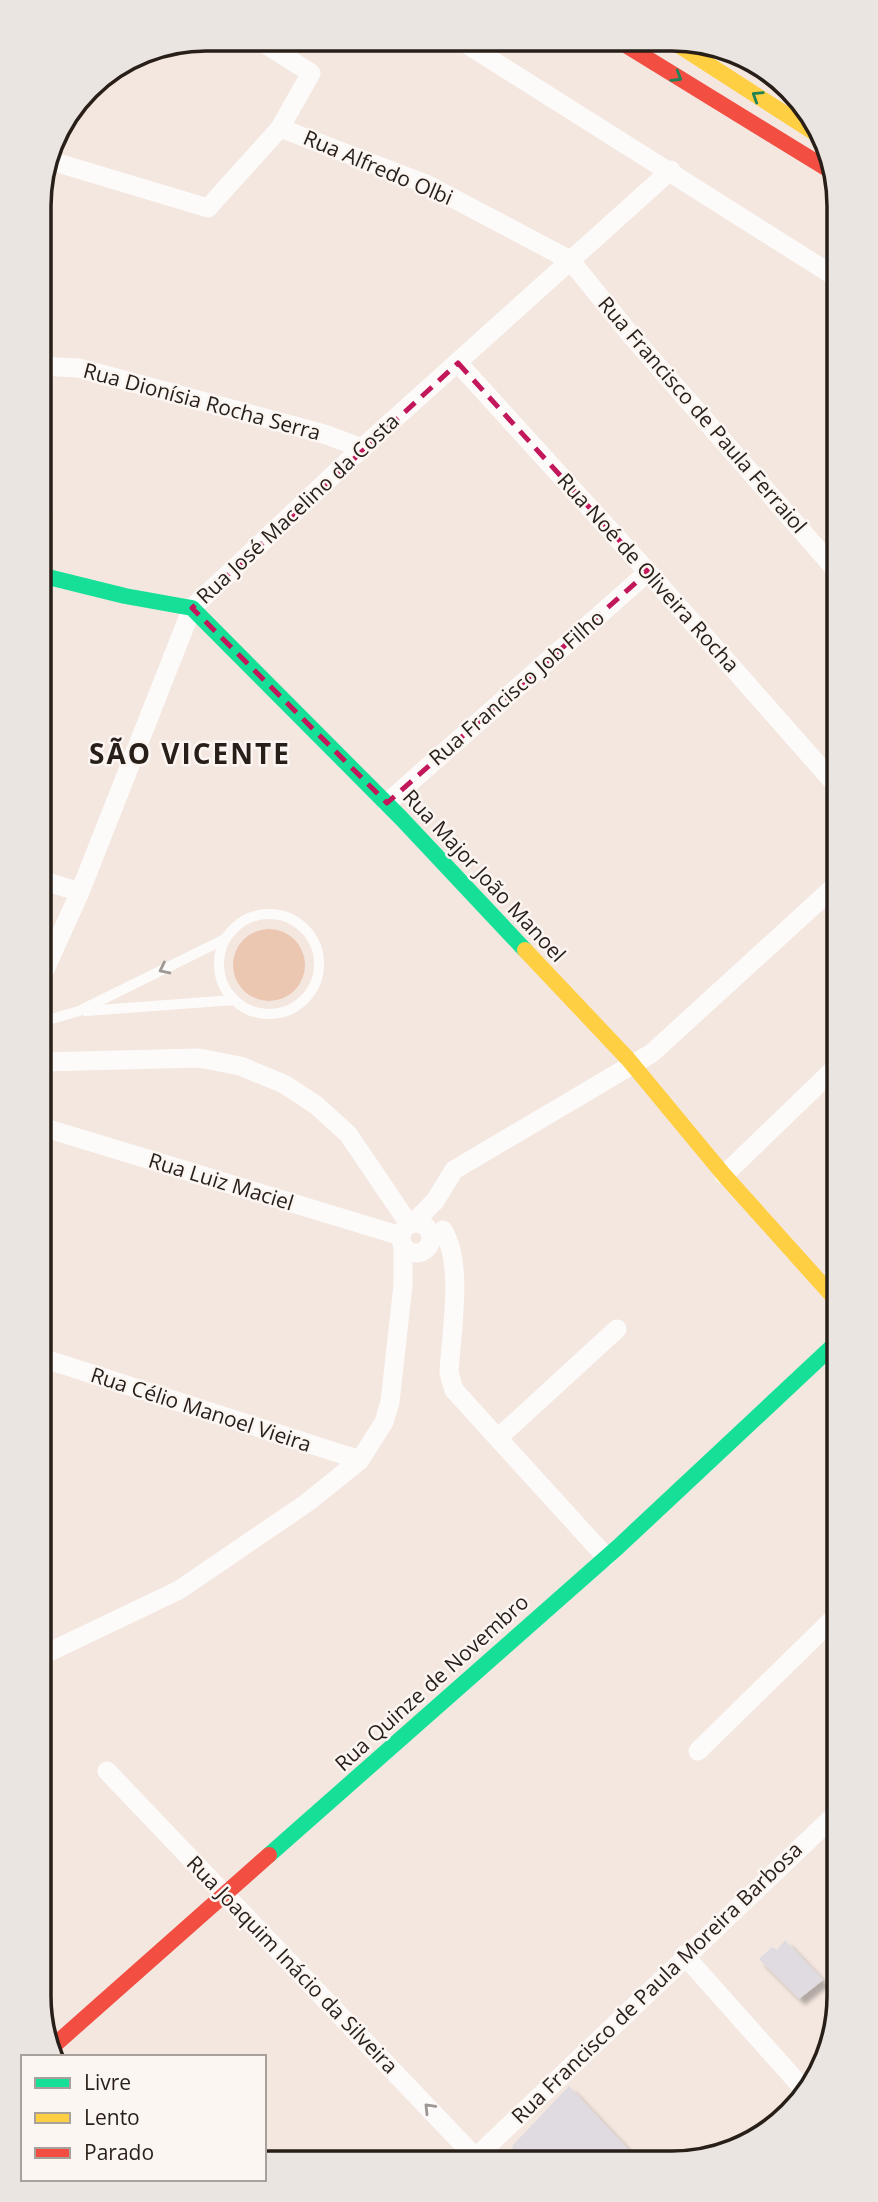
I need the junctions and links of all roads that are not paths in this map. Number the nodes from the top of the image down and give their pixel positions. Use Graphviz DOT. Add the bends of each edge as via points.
graph roads {
  1 [pos="276,51"];
  2 [pos="478,51"];
  3 [pos="635,51"];
  4 [pos="690,52"];
  5 [pos="805,126"];
  6 [pos="280,128"];
  7 [pos="57,163"];
  8 [pos="822,166"];
  9 [pos="671,170"];
  10 [pos="570,260"];
  11 [pos="827,271"];
  12 [pos="457,363"];
  13 [pos="51,367"];
  14 [pos="362,448"];
  15 [pos="827,560"];
  16 [pos="648,572"];
  17 [pos="51,578"];
  18 [pos="192,608"];
  19 [pos="827,775"];
  20 [pos="387,803"];
  21 [pos="51,883"];
  22 [pos="80,892"];
  23 [pos="827,893"];
  24 [pos="225,939"];
  25 [pos="51,956"];
  26 [pos="234,1000"];
  27 [pos="79,1011"];
  28 [pos="51,1019"];
  29 [pos="51,1062"];
  30 [pos="634,1066"];
  31 [pos="827,1076"];
  32 [pos="51,1130"];
  33 [pos="724,1175"];
  34 [pos="435,1201"];
  35 [pos="406,1232"];
  36 [pos="431,1243"];
  37 [pos="402,1285"];
  38 [pos="827,1290"];
  39 [pos="617,1329"];
  40 [pos="827,1351"];
  41 [pos="51,1361"];
  42 [pos="499,1437"];
  43 [pos="360,1460"];
  44 [pos="606,1557"];
  45 [pos="827,1625"];
  46 [pos="51,1651"];
  47 [pos="698,1751"];
  48 [pos="107,1771"];
  49 [pos="827,1822"];
  50 [pos="225,1895"];
  51 [pos="684,1955"];
  52 [pos="58,2042"];
  53 [pos="799,2084"];
  54 [pos="469,2151"];
  55 [pos="483,2151"];
  1 -- 6 [label="street" via="311,73"];
  2 -- 9 [label="street"];
  3 -- 8 [label="main road, one-way"];
  5 -- 4 [label="main road, one-way"];
  6 -- 7 [label="street, Rua Alfredo Olbi" via="208,208"];
  6 -- 10 [label="street, Rua Alfredo Olbi" via="426,184"];
  9 -- 10 [label="street, Rua José Macelino da Costa"];
  9 -- 11 [label="street"];
  10 -- 12 [label="street, Rua José Macelino da Costa"];
  10 -- 15 [label="street, Rua Francisco de Paula Ferraiol"];
  12 -- 14 [label="street, Rua José Macelino da Costa"];
  12 -- 16 [label="street, Rua Noé de Oliveira Rocha"];
  13 -- 14 [label="street, Rua Dionísia Rocha Serra" via="79,368"];
  14 -- 18 [label="street, Rua José Macelino da Costa"];
  16 -- 19 [label="street, Rua Noé de Oliveira Rocha"];
  16 -- 20 [label="street, Rua Francisco Job Filho"];
  17 -- 18 [label="main road"];
  18 -- 20 [label="main road, Rua Major João Manoel"];
  18 -- 22 [label="street, Rua José Macelino da Costa"];
  20 -- 30 [label="main road, Rua Major João Manoel"];
  21 -- 22 [label="street"];
  22 -- 25 [label="street, Rua José Macelino da Costa"];
  23 -- 30 [label="street"];
  24 -- 26 [label="lane" via="219,971"];
  24 -- 26 [label="lane" via="250,918 275,915 298,923 317,949 316,981 296,1006 264,1014"];
  24 -- 27 [label="lane, one-way"];
  26 -- 27 [label="lane"];
  27 -- 28 [label="lane"];
  29 -- 35 [label="street" via="199,1058 240,1066 284,1084 348,1134"];
  30 -- 33 [label="main road, Rua Major João Manoel"];
  30 -- 34 [label="street" via="454,1170"];
  31 -- 33 [label="street"];
  32 -- 35 [label="street, Rua Luiz Maciel"];
  33 -- 38 [label="main road, Rua Major João Manoel"];
  34 -- 35 [label="street"];
  34 -- 36 [label="street"];
  35 -- 36 [label="street" via="428,1228"];
  35 -- 36 [label="street, Rua Luiz Maciel" via="415,1254"];
  35 -- 37 [label="street"];
  36 -- 37 [label="street"];
  36 -- 42 [label="street" via="454,1268 449,1373 454,1390"];
  37 -- 43 [label="street" via="390,1402 384,1422"];
  39 -- 42 [label="street"];
  40 -- 44 [label="main road, Rua Quinze de Novembro"];
  41 -- 43 [label="street, Rua Célio Manoel Vieira"];
  42 -- 44 [label="street"];
  43 -- 46 [label="street" via="308,1502 179,1590"];
  44 -- 50 [label="main road, Rua Quinze de Novembro"];
  45 -- 47 [label="street"];
  48 -- 50 [label="street, Rua Joaquim Inácio da Silveira"];
  49 -- 51 [label="street, Rua Francisco de Paula Moreira Barbosa"];
  50 -- 52 [label="main road, Rua Quinze de Novembro"];
  54 -- 50 [label="street, Rua Joaquim Inácio da Silveira, one-way"];
  51 -- 53 [label="street"];
  51 -- 55 [label="street, Rua Francisco de Paula Moreira Barbosa"];
}
